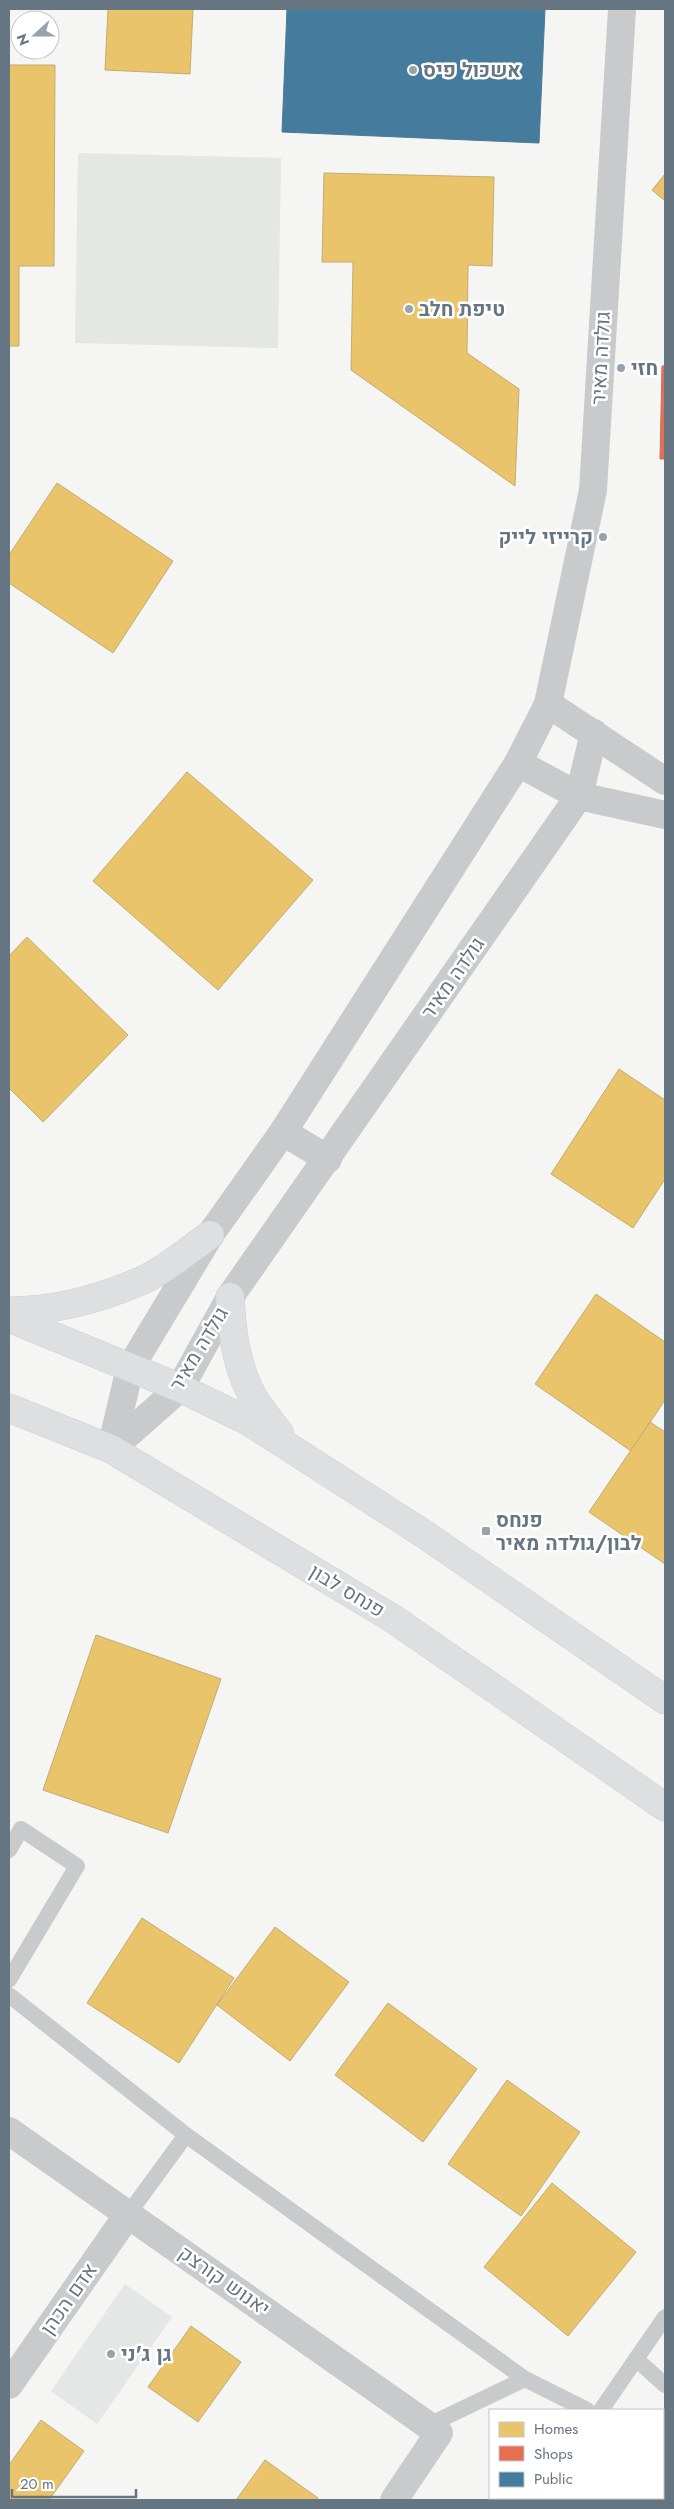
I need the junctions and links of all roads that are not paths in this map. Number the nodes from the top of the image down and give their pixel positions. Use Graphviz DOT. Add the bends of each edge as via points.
graph roads {
  1 [pos="622,9"];
  2 [pos="548,704"];
  3 [pos="594,733"];
  4 [pos="518,763"];
  5 [pos="665,781"];
  6 [pos="579,796"];
  7 [pos="665,815"];
  8 [pos="283,1132"];
  9 [pos="328,1159"];
  10 [pos="210,1235"];
  11 [pos="230,1297"];
  12 [pos="9,1311"];
  13 [pos="9,1318"];
  14 [pos="130,1368"];
  15 [pos="180,1388"];
  16 [pos="9,1408"];
  17 [pos="288,1446"];
  18 [pos="111,1450"];
  19 [pos="665,1700"];
  20 [pos="665,1807"];
  21 [pos="9,1850"];
  22 [pos="9,1980"];
  23 [pos="9,1995"];
  24 [pos="9,2131"];
  25 [pos="186,2134"];
  26 [pos="130,2214"];
  27 [pos="665,2317"];
  28 [pos="636,2359"];
  29 [pos="525,2379"];
  30 [pos="9,2385"];
  31 [pos="665,2385"];
  32 [pos="585,2409"];
  33 [pos="602,2409"];
  34 [pos="434,2429"];
  35 [pos="394,2500"];
  1 -- 2 [label="street, גולדה מאיר" via="593,490"];
  2 -- 3 [label="street"];
  2 -- 4 [label="street, גולדה מאיר"];
  3 -- 5 [label="street"];
  3 -- 6 [label="street, גולדה מאיר"];
  4 -- 6 [label="street"];
  4 -- 8 [label="street, גולדה מאיר"];
  6 -- 7 [label="street"];
  6 -- 9 [label="street, גולדה מאיר"];
  8 -- 9 [label="street"];
  8 -- 10 [label="street, גולדה מאיר"];
  9 -- 11 [label="street, גולדה מאיר"];
  10 -- 12 [label="main road" via="144,1280 55,1307"];
  10 -- 14 [label="street, גולדה מאיר"];
  11 -- 15 [label="street, גולדה מאיר"];
  11 -- 17 [label="main road" via="233,1336 249,1390"];
  13 -- 14 [label="main road"];
  14 -- 15 [label="main road"];
  14 -- 18 [label="street, גולדה מאיר"];
  15 -- 17 [label="main road" via="248,1420"];
  15 -- 18 [label="street, גולדה מאיר"];
  16 -- 18 [label="main road, פנחס לבון"];
  17 -- 19 [label="main road" via="424,1534"];
  18 -- 20 [label="main road, פנחס לבון" via="392,1618"];
  21 -- 22 [label="lane" via="21,1829 77,1866"];
  23 -- 25 [label="lane"];
  24 -- 26 [label="street, יאנוש קורצק"];
  25 -- 26 [label="lane"];
  25 -- 29 [label="lane"];
  26 -- 30 [label="street, אדם הכהן"];
  26 -- 34 [label="street, יאנוש קורצק"];
  27 -- 28 [label="lane"];
  28 -- 31 [label="lane"];
  28 -- 33 [label="lane"];
  29 -- 32 [label="lane"];
  29 -- 34 [label="lane"];
  34 -- 35 [label="street"];
}
